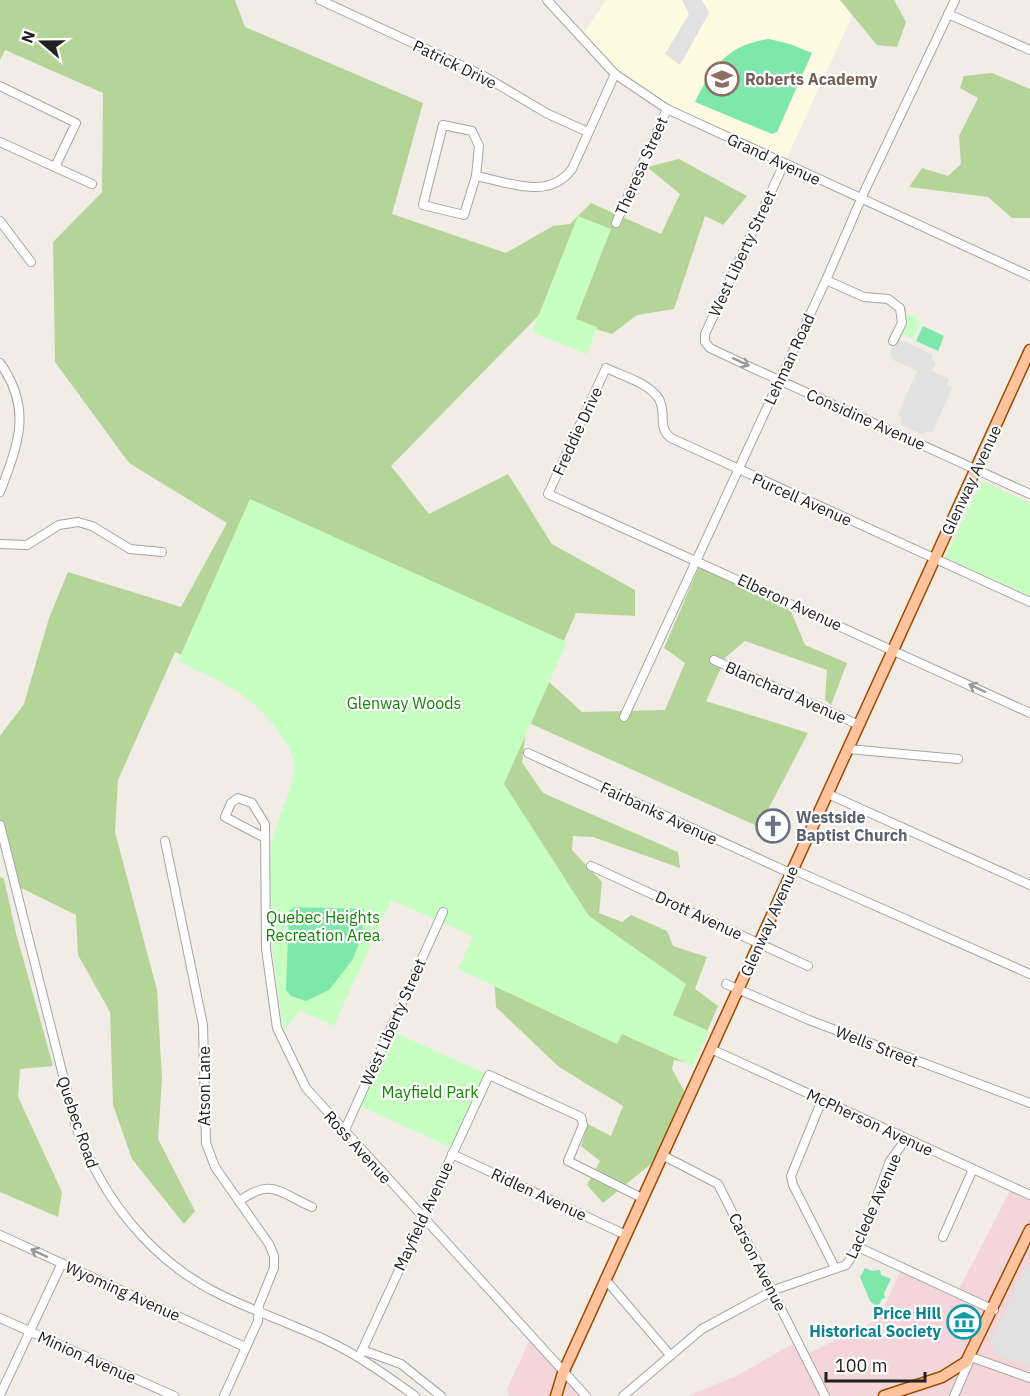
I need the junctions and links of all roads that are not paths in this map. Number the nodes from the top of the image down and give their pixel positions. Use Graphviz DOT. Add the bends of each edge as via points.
graph roads {
  1 [pos="320,0"];
  2 [pos="547,0"];
  3 [pos="955,0"];
  4 [pos="948,14"];
  5 [pos="1030,50"];
  6 [pos="615,74"];
  7 [pos="0,86"];
  8 [pos="667,109"];
  9 [pos="588,132"];
  10 [pos="0,142"];
  11 [pos="784,164"];
  12 [pos="55,167"];
  13 [pos="476,176"];
  14 [pos="92,184"];
  15 [pos="861,199"];
  16 [pos="0,221"];
  17 [pos="616,223"];
  18 [pos="31,262"];
  19 [pos="1030,276"];
  20 [pos="826,280"];
  21 [pos="893,341"];
  22 [pos="705,342"];
  23 [pos="1030,350"];
  24 [pos="0,363"];
  25 [pos="606,368"];
  26 [pos="779,380"];
  27 [pos="738,470"];
  28 [pos="976,470"];
  29 [pos="0,492"];
  30 [pos="548,494"];
  31 [pos="1030,494"];
  32 [pos="0,544"];
  33 [pos="162,552"];
  34 [pos="935,558"];
  35 [pos="697,560"];
  36 [pos="1030,602"];
  37 [pos="894,650"];
  38 [pos="714,660"];
  39 [pos="1030,713"];
  40 [pos="624,717"];
  41 [pos="859,725"];
  42 [pos="848,749"];
  43 [pos="528,753"];
  44 [pos="958,759"];
  45 [pos="828,794"];
  46 [pos="0,825"];
  47 [pos="265,838"];
  48 [pos="165,841"];
  49 [pos="591,866"];
  50 [pos="791,871"];
  51 [pos="1030,885"];
  52 [pos="443,912"];
  53 [pos="759,943"];
  54 [pos="808,966"];
  55 [pos="1030,974"];
  56 [pos="726,984"];
  57 [pos="738,990"];
  58 [pos="711,1049"];
  59 [pos="822,1100"];
  60 [pos="1030,1103"];
  61 [pos="344,1132"];
  62 [pos="906,1138"];
  63 [pos="452,1154"];
  64 [pos="663,1155"];
  65 [pos="973,1169"];
  66 [pos="1030,1195"];
  67 [pos="642,1198"];
  68 [pos="239,1201"];
  69 [pos="312,1208"];
  70 [pos="422,1217"];
  71 [pos="1030,1230"];
  72 [pos="0,1235"];
  73 [pos="626,1235"];
  74 [pos="943,1237"];
  75 [pos="858,1247"];
  76 [pos="62,1263"];
  77 [pos="835,1268"];
  78 [pos="605,1280"];
  79 [pos="774,1290"];
  80 [pos="994,1310"];
  81 [pos="258,1312"];
  82 [pos="0,1318"];
  83 [pos="30,1331"];
  84 [pos="245,1347"];
  85 [pos="360,1354"];
  86 [pos="670,1355"];
  87 [pos="971,1357"];
  88 [pos="563,1372"];
  89 [pos="1030,1378"];
  90 [pos="0,1395"];
  91 [pos="174,1396"];
  92 [pos="224,1396"];
  93 [pos="415,1396"];
  94 [pos="441,1396"];
  95 [pos="556,1396"];
  96 [pos="586,1396"];
  97 [pos="623,1396"];
  98 [pos="825,1396"];
  99 [pos="884,1396"];
  100 [pos="954,1396"];
  1 -- 9 [label="street, Patrick Drive" via="482,75 548,114"];
  2 -- 6 [label="street, Grand Avenue"];
  3 -- 4 [label="street, Lehman Road"];
  4 -- 5 [label="street"];
  4 -- 15 [label="street, Lehman Road"];
  6 -- 8 [label="street, Grand Avenue"];
  6 -- 9 [label="street"];
  7 -- 12 [label="street" via="76,123"];
  8 -- 11 [label="street, Grand Avenue"];
  8 -- 17 [label="street, Theresa Street"];
  9 -- 13 [label="street" via="572,169 556,183 539,189"];
  10 -- 12 [label="street"];
  11 -- 15 [label="street, Grand Avenue"];
  11 -- 22 [label="street, West Liberty Street" via="705,334"];
  12 -- 14 [label="street"];
  13 -- 13 [label="street" via="479,146 472,131 443,125 423,205 464,215"];
  15 -- 19 [label="street, Grand Avenue"];
  15 -- 20 [label="street, Lehman Road"];
  16 -- 18 [label="street"];
  20 -- 21 [label="street" via="864,297 888,298 900,308 902,323"];
  20 -- 26 [label="street, Lehman Road"];
  22 -- 26 [label="street, Considine Avenue, one-way" via="710,348"];
  23 -- 28 [label="main road, Glenway Avenue"];
  24 -- 29 [label="street" via="13,385 20,420 17,448"];
  25 -- 27 [label="street, Purcell Avenue" via="654,393 663,409 662,425 667,436"];
  25 -- 30 [label="street, Freddie Drive"];
  26 -- 27 [label="street, Lehman Road"];
  26 -- 28 [label="street, Considine Avenue"];
  27 -- 34 [label="street, Purcell Avenue"];
  27 -- 35 [label="street, Lehman Road"];
  28 -- 31 [label="street, Considine Avenue"];
  28 -- 34 [label="main road, Glenway Avenue"];
  30 -- 35 [label="street, Elberon Avenue"];
  32 -- 33 [label="street" via="27,545 59,525 78,522 130,549"];
  34 -- 36 [label="street, Purcell Avenue"];
  34 -- 37 [label="main road, Glenway Avenue"];
  35 -- 37 [label="street, Elberon Avenue"];
  35 -- 40 [label="street, Lehman Road"];
  39 -- 37 [label="street, Elberon Avenue, one-way"];
  37 -- 41 [label="main road, Glenway Avenue"];
  38 -- 41 [label="street, Blanchard Avenue"];
  41 -- 42 [label="main road, Glenway Avenue"];
  42 -- 44 [label="street"];
  42 -- 45 [label="main road, Glenway Avenue"];
  43 -- 50 [label="street, Fairbanks Avenue"];
  45 -- 50 [label="main road, Glenway Avenue"];
  45 -- 51 [label="street"];
  46 -- 81 [label="street, Quebec Road" via="69,1103 95,1173 120,1212 165,1258 202,1284"];
  47 -- 47 [label="street, Ross Avenue" via="266,824 259,810 243,799 231,803 225,817"];
  47 -- 61 [label="street, Ross Avenue" via="266,949 277,1028 306,1088"];
  48 -- 68 [label="street, Atson Lane" via="203,1024 206,1143 215,1167"];
  49 -- 53 [label="street, Drott Avenue"];
  50 -- 53 [label="main road, Glenway Avenue"];
  50 -- 55 [label="street, Fairbanks Avenue"];
  52 -- 61 [label="street, West Liberty Street"];
  53 -- 54 [label="street, Drott Avenue"];
  53 -- 57 [label="main road, Glenway Avenue"];
  56 -- 57 [label="street, Wells Street"];
  57 -- 58 [label="main road, Glenway Avenue"];
  57 -- 60 [label="street, Wells Street"];
  58 -- 59 [label="street, McPherson Avenue"];
  58 -- 64 [label="main road, Glenway Avenue"];
  59 -- 62 [label="street, McPherson Avenue"];
  59 -- 77 [label="street" via="791,1176"];
  61 -- 70 [label="street, Ross Avenue"];
  62 -- 65 [label="street, McPherson Avenue"];
  62 -- 75 [label="street, Laclede Avenue" via="890,1161"];
  63 -- 67 [label="street, Mayfield Avenue" via="489,1074 575,1112 583,1125 568,1161"];
  63 -- 70 [label="street, Mayfield Avenue"];
  63 -- 73 [label="street, Ridlen Avenue"];
  64 -- 67 [label="main road, Glenway Avenue"];
  64 -- 79 [label="street, Carson Avenue" via="718,1184"];
  65 -- 66 [label="street, McPherson Avenue"];
  65 -- 74 [label="street"];
  67 -- 73 [label="main road, Glenway Avenue"];
  68 -- 69 [label="street" via="257,1189 267,1188"];
  68 -- 81 [label="street, Atson Lane" via="274,1256 274,1268"];
  70 -- 85 [label="street, Mayfield Avenue"];
  70 -- 88 [label="street, Ross Avenue"];
  71 -- 80 [label="main road"];
  76 -- 72 [label="street, Wyoming Avenue, one-way"];
  73 -- 78 [label="main road, Glenway Avenue"];
  75 -- 77 [label="street, Laclede Avenue" via="846,1265"];
  75 -- 80 [label="street"];
  76 -- 83 [label="street"];
  76 -- 84 [label="street, Wyoming Avenue"];
  77 -- 79 [label="street, Laclede Avenue"];
  78 -- 86 [label="street"];
  78 -- 88 [label="main road, Glenway Avenue"];
  79 -- 86 [label="street, Laclede Avenue" via="702,1329"];
  79 -- 98 [label="street, Carson Avenue"];
  80 -- 87 [label="main road"];
  81 -- 84 [label="street"];
  81 -- 85 [label="street, Quebec Road"];
  82 -- 83 [label="street, Minion Avenue"];
  83 -- 90 [label="street"];
  83 -- 91 [label="street, Minion Avenue"];
  84 -- 92 [label="street"];
  85 -- 93 [label="street, Quebec Road"];
  85 -- 94 [label="street, Quebec Road" via="401,1364"];
  86 -- 97 [label="street, Laclede Avenue"];
  87 -- 89 [label="street"];
  87 -- 99 [label="main road" via="942,1377"];
  87 -- 100 [label="street"];
  88 -- 95 [label="main road, Glenway Avenue"];
  88 -- 96 [label="street, Ross Avenue"];
}
